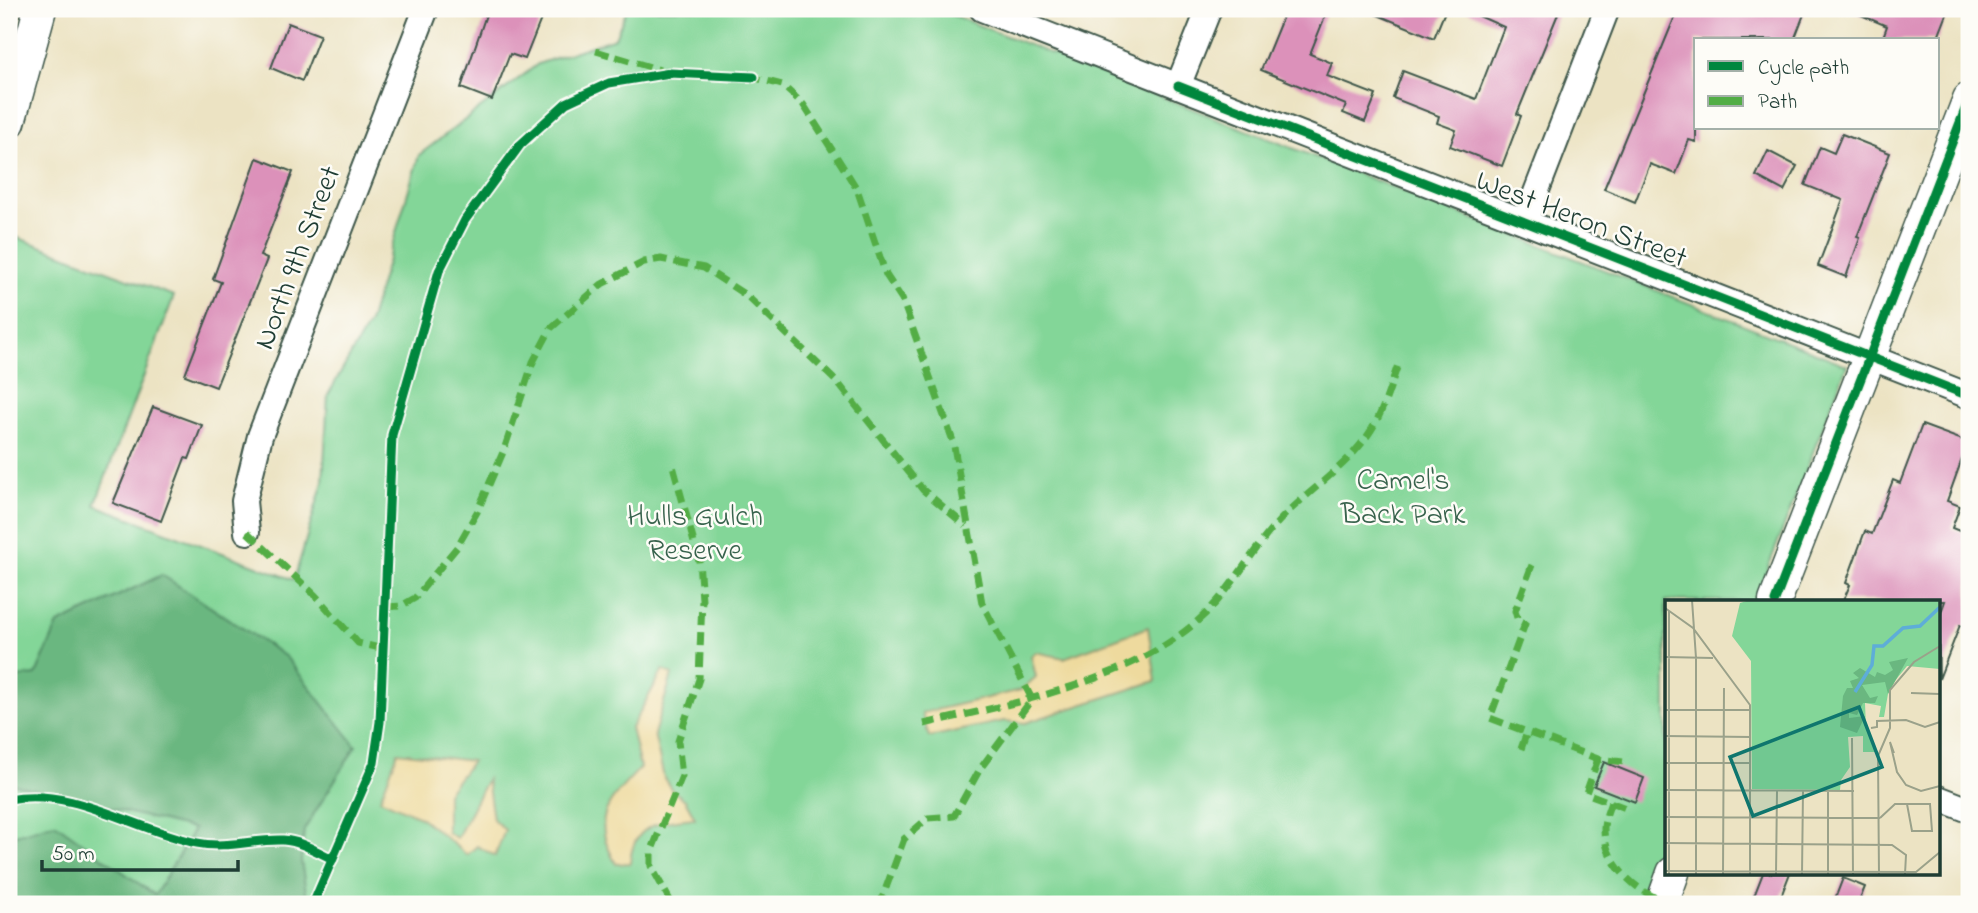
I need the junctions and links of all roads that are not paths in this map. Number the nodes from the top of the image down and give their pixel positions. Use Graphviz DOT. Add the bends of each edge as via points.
graph roads {
  1 [pos="40,9"];
  2 [pos="426,9"];
  3 [pos="982,9"];
  4 [pos="1209,9"];
  5 [pos="1608,9"];
  6 [pos="1178,86"];
  7 [pos="1969,99"];
  8 [pos="9,121"];
  9 [pos="1525,221"];
  10 [pos="1868,356"];
  11 [pos="1969,396"];
  12 [pos="247,532"];
  13 [pos="1775,600"];
  14 [pos="1940,799"];
  15 [pos="1969,810"];
  16 [pos="1673,874"];
  17 [pos="1662,904"];
  1 -- 8 [label="street"];
  2 -- 12 [label="street, North 9th Street" via="260,436 244,501"];
  3 -- 6 [label="street, West Heron Street"];
  4 -- 6 [label="street"];
  5 -- 9 [label="street"];
  6 -- 9 [label="street, West Heron Street"];
  7 -- 10 [label="street"];
  9 -- 10 [label="street, West Heron Street"];
  10 -- 11 [label="street, West Heron Street"];
  10 -- 13 [label="street"];
  14 -- 15 [label="street"];
  16 -- 17 [label="street"];
}
